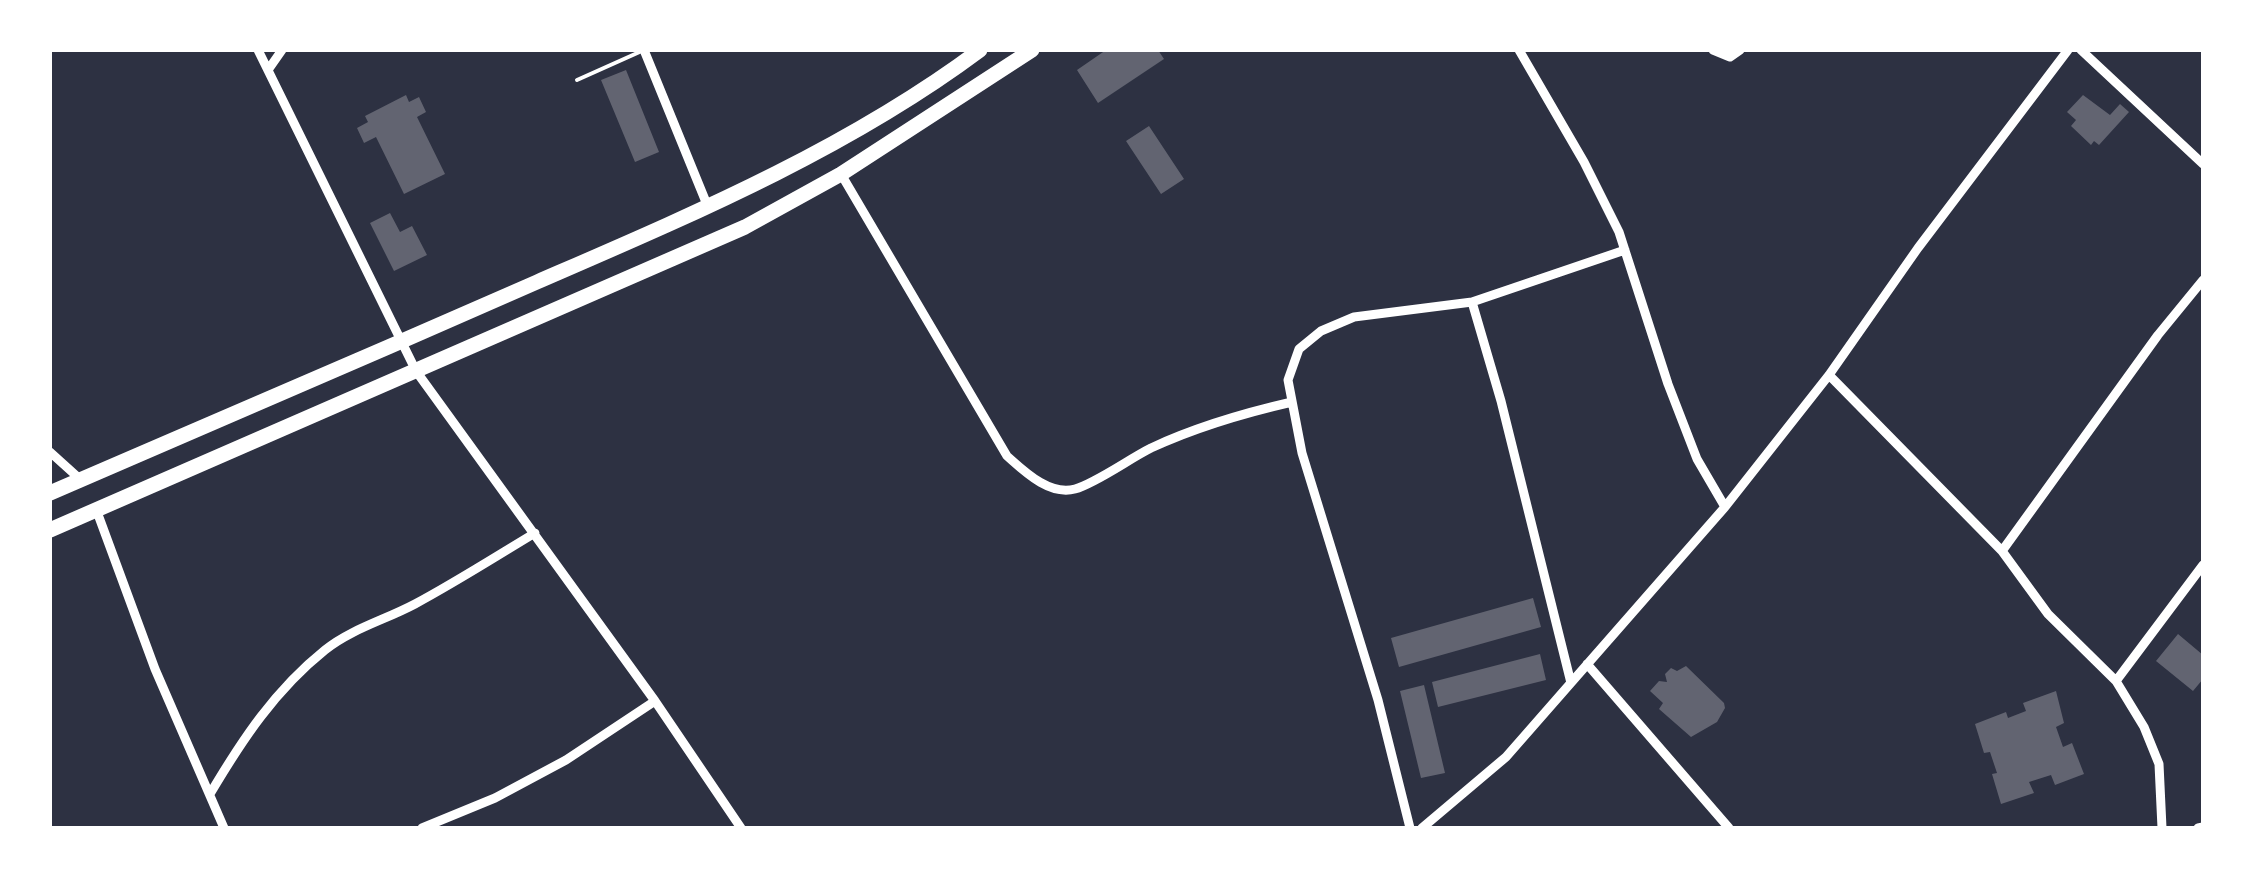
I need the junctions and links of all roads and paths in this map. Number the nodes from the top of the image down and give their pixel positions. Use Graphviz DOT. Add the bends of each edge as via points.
graph roads {
  1 [pos="258,50"];
  2 [pos="282,50"];
  3 [pos="644,50"];
  4 [pos="980,50"];
  5 [pos="1032,50"];
  6 [pos="1518,50"];
  7 [pos="1712,50"];
  8 [pos="1740,50"];
  9 [pos="2068,50"];
  10 [pos="2080,50"];
  11 [pos="268,70"];
  12 [pos="577,80"];
  13 [pos="2203,164"];
  14 [pos="842,174"];
  15 [pos="708,208"];
  16 [pos="1625,250"];
  17 [pos="2203,280"];
  18 [pos="1472,302"];
  19 [pos="402,342"];
  20 [pos="416,370"];
  21 [pos="1828,375"];
  22 [pos="1292,402"];
  23 [pos="50,452"];
  24 [pos="81,480"];
  25 [pos="50,493"];
  26 [pos="1725,508"];
  27 [pos="96,510"];
  28 [pos="50,530"];
  29 [pos="535,533"];
  30 [pos="2002,551"];
  31 [pos="2203,566"];
  32 [pos="1588,664"];
  33 [pos="2116,680"];
  34 [pos="1571,683"];
  35 [pos="655,701"];
  36 [pos="210,794"];
  37 [pos="224,828"];
  38 [pos="422,828"];
  39 [pos="741,828"];
  40 [pos="1410,828"];
  41 [pos="1422,828"];
  42 [pos="1729,828"];
  43 [pos="2162,828"];
  1 -- 11 [label="street"];
  2 -- 11 [label="street"];
  3 -- 12 [label="lane"];
  3 -- 15 [label="street"];
  4 -- 15 [label="highway" via="863,124"];
  5 -- 14 [label="highway"];
  6 -- 16 [label="street" via="1584,162"];
  7 -- 8 [label="street" via="1730,57"];
  9 -- 21 [label="street"];
  10 -- 13 [label="street"];
  11 -- 19 [label="street"];
  14 -- 20 [label="highway" via="745,226"];
  14 -- 22 [label="street" via="1007,456 1049,487 1073,490 1168,440"];
  15 -- 19 [label="highway"];
  16 -- 18 [label="street"];
  16 -- 26 [label="street" via="1697,459"];
  17 -- 30 [label="street"];
  18 -- 22 [label="street" via="1354,317 1320,331 1299,349 1288,380"];
  18 -- 34 [label="street"];
  19 -- 20 [label="street"];
  19 -- 24 [label="highway"];
  20 -- 27 [label="highway"];
  20 -- 29 [label="street"];
  21 -- 26 [label="street"];
  21 -- 30 [label="street"];
  22 -- 40 [label="street"];
  23 -- 24 [label="street"];
  24 -- 25 [label="highway"];
  26 -- 32 [label="street"];
  27 -- 28 [label="highway"];
  27 -- 36 [label="street"];
  29 -- 35 [label="street"];
  29 -- 36 [label="street" via="329,646 269,704"];
  30 -- 33 [label="street" via="2048,614"];
  31 -- 33 [label="street"];
  32 -- 34 [label="street"];
  32 -- 42 [label="street"];
  33 -- 43 [label="street" via="2159,764"];
  34 -- 41 [label="street" via="1506,757"];
  35 -- 38 [label="street" via="566,760"];
  35 -- 39 [label="street"];
  36 -- 37 [label="street"];
}
